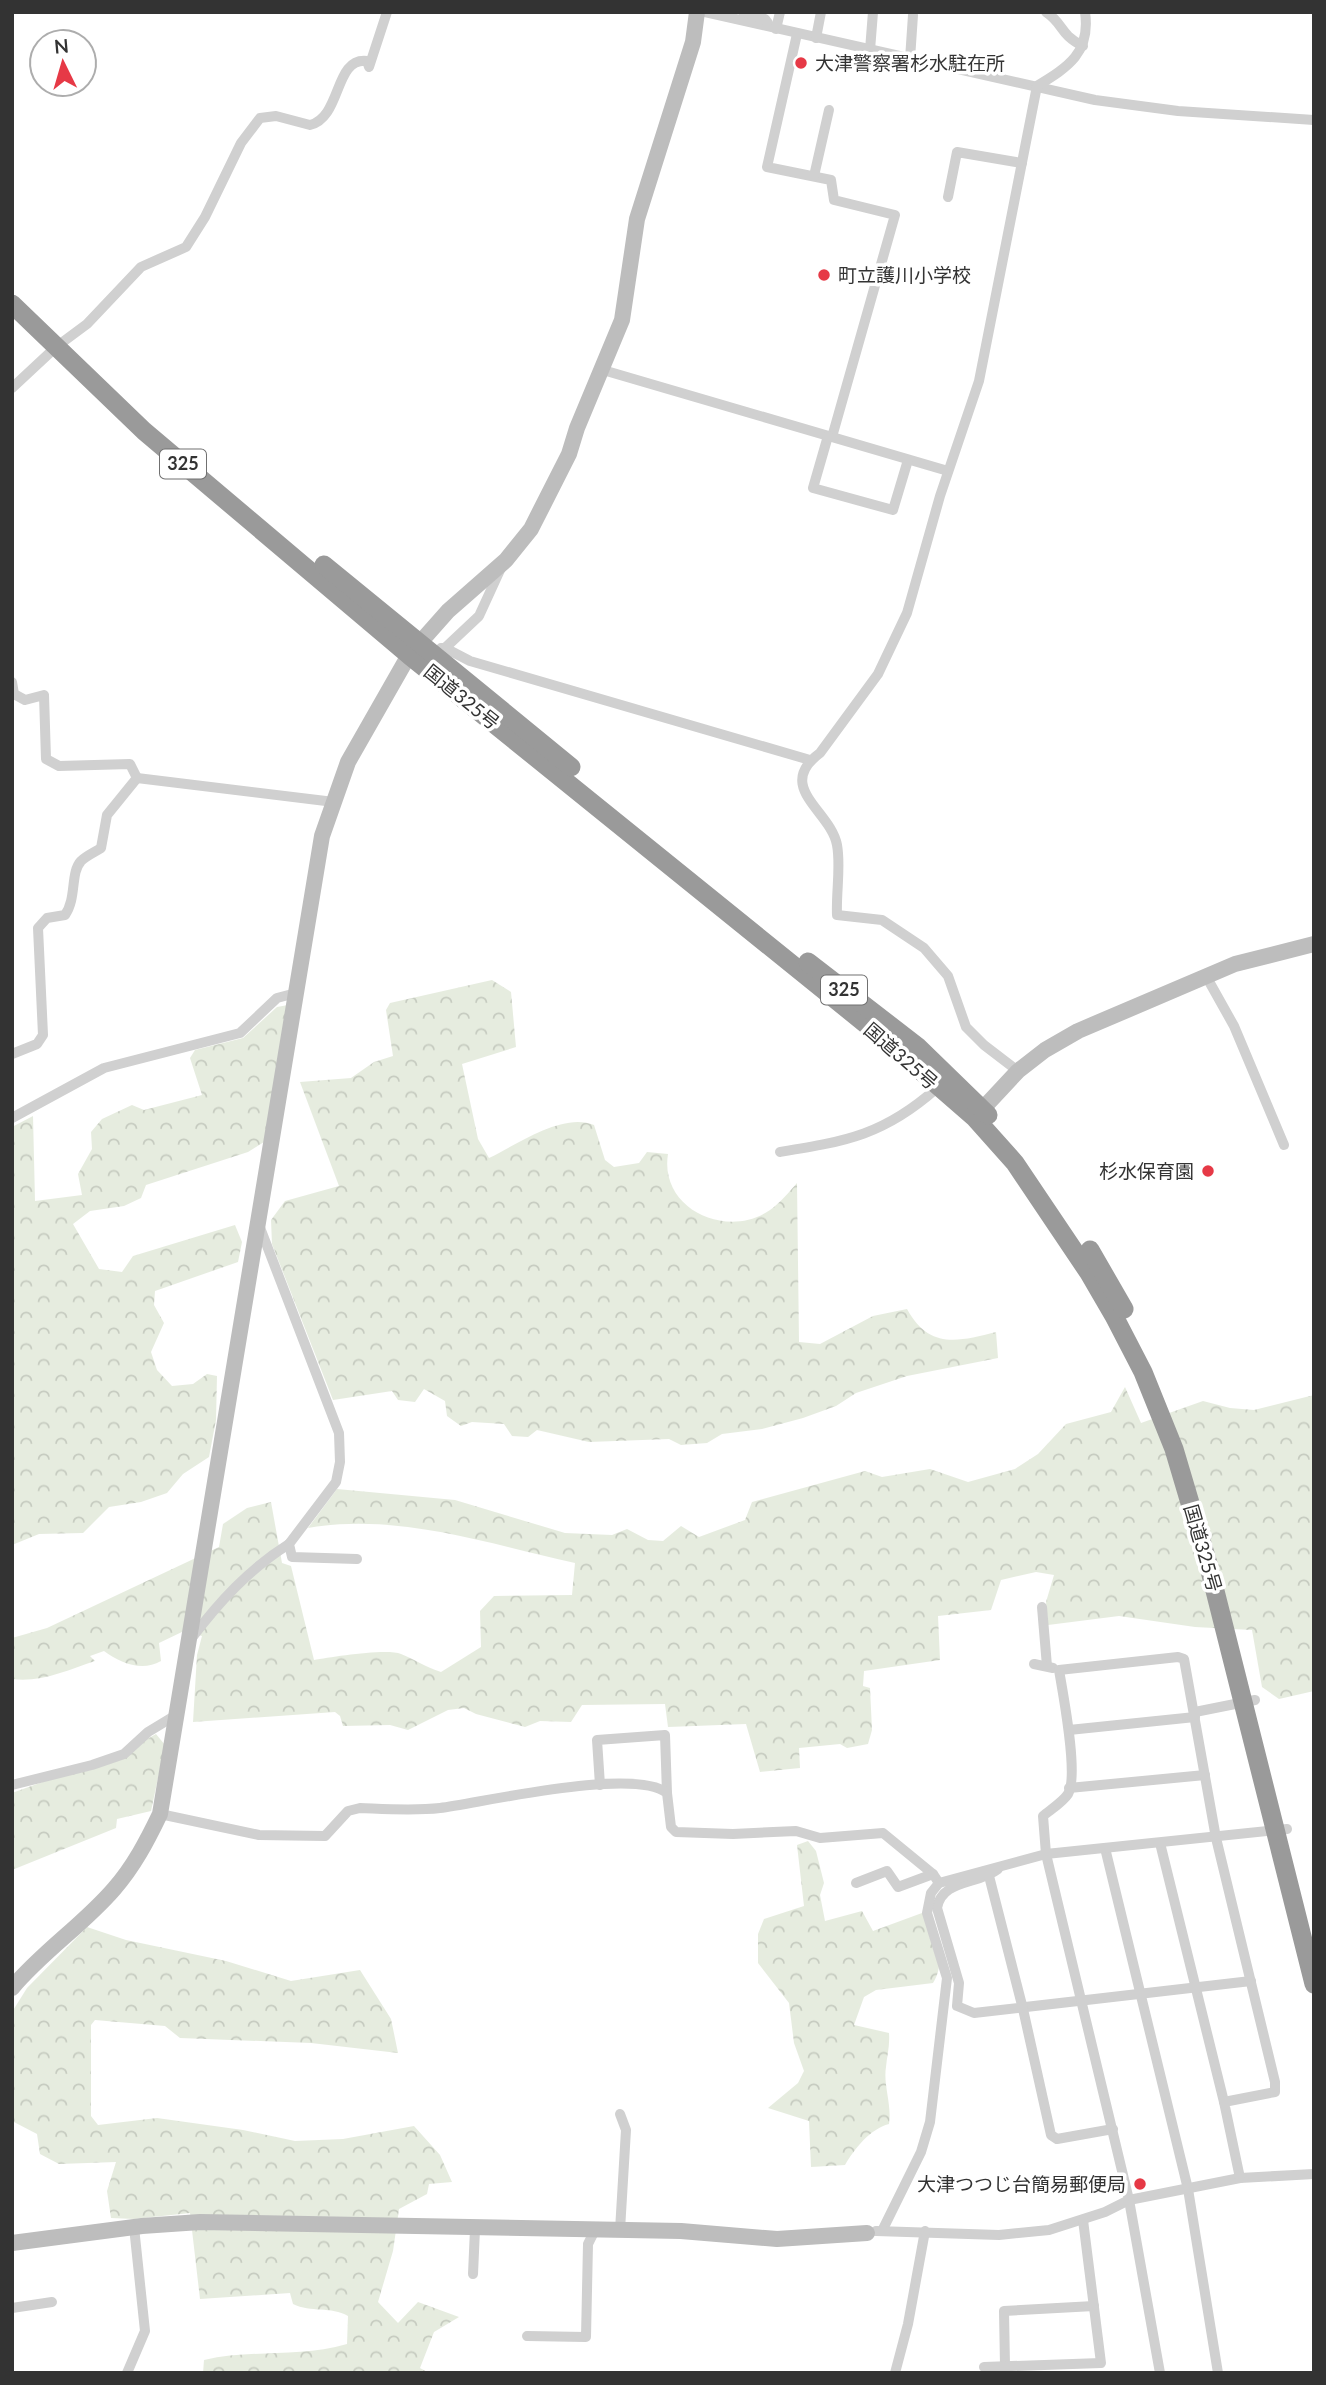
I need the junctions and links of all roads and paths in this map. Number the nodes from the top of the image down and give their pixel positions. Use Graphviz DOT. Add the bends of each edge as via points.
graph roads {
  1 [pos="387,12"];
  2 [pos="697,12"];
  3 [pos="705,12"];
  4 [pos="743,12"];
  5 [pos="780,12"];
  6 [pos="821,12"];
  7 [pos="873,12"];
  8 [pos="1046,12"];
  9 [pos="1085,12"];
  10 [pos="913,15"];
  11 [pos="774,28"];
  12 [pos="797,34"];
  13 [pos="816,38"];
  14 [pos="1083,46"];
  15 [pos="870,50"];
  16 [pos="910,60"];
  17 [pos="1037,86"];
  18 [pos="829,110"];
  19 [pos="1314,120"];
  20 [pos="1022,163"];
  21 [pos="814,176"];
  22 [pos="948,197"];
  23 [pos="12,287"];
  24 [pos="12,304"];
  25 [pos="61,343"];
  26 [pos="603,370"];
  27 [pos="12,388"];
  28 [pos="830,436"];
  29 [pos="908,460"];
  30 [pos="948,471"];
  31 [pos="506,560"];
  32 [pos="426,648"];
  33 [pos="12,682"];
  34 [pos="810,760"];
  35 [pos="137,778"];
  36 [pos="334,802"];
  37 [pos="1314,944"];
  38 [pos="1206,976"];
  39 [pos="296,993"];
  40 [pos="12,1054"];
  41 [pos="1018,1071"];
  42 [pos="937,1088"];
  43 [pos="978,1113"];
  44 [pos="12,1118"];
  45 [pos="1284,1145"];
  46 [pos="780,1152"];
  47 [pos="259,1225"];
  48 [pos="289,1544"];
  49 [pos="357,1559"];
  50 [pos="1042,1607"];
  51 [pos="187,1644"];
  52 [pos="1034,1664"];
  53 [pos="1047,1666"];
  54 [pos="1059,1670"];
  55 [pos="1249,1701"];
  56 [pos="1195,1714"];
  57 [pos="176,1715"];
  58 [pos="1069,1730"];
  59 [pos="1205,1775"];
  60 [pos="12,1785"];
  61 [pos="600,1786"];
  62 [pos="1069,1788"];
  63 [pos="667,1793"];
  64 [pos="160,1814"];
  65 [pos="1282,1830"];
  66 [pos="1216,1838"];
  67 [pos="1160,1843"];
  68 [pos="1105,1848"];
  69 [pos="1046,1854"];
  70 [pos="1003,1865"];
  71 [pos="989,1876"];
  72 [pos="936,1879"];
  73 [pos="856,1883"];
  74 [pos="1314,1941"];
  75 [pos="1251,1981"];
  76 [pos="1314,1984"];
  77 [pos="12,1988"];
  78 [pos="1196,1988"];
  79 [pos="1140,1994"];
  80 [pos="1083,2001"];
  81 [pos="1023,2009"];
  82 [pos="1224,2102"];
  83 [pos="620,2114"];
  84 [pos="1112,2129"];
  85 [pos="1314,2175"];
  86 [pos="1240,2178"];
  87 [pos="1188,2189"];
  88 [pos="1129,2200"];
  89 [pos="1083,2220"];
  90 [pos="134,2227"];
  91 [pos="475,2229"];
  92 [pos="595,2230"];
  93 [pos="620,2230"];
  94 [pos="875,2231"];
  95 [pos="925,2231"];
  96 [pos="12,2243"];
  97 [pos="473,2274"];
  98 [pos="52,2302"];
  99 [pos="1094,2306"];
  100 [pos="12,2308"];
  101 [pos="527,2336"];
  102 [pos="1005,2366"];
  103 [pos="984,2367"];
  104 [pos="127,2373"];
  105 [pos="895,2373"];
  106 [pos="1160,2373"];
  107 [pos="1218,2373"];
  1 -- 25 [label="street" via="369,67 363,60 349,67 326,116 310,125 276,116 260,118 241,143 186,247 141,267 88,324"];
  2 -- 26 [label="street" via="693,42 637,219 622,320"];
  3 -- 11 [label="street"];
  4 -- 11 [label="street" via="765,19"];
  5 -- 11 [label="street"];
  6 -- 13 [label="street"];
  7 -- 15 [label="street"];
  8 -- 14 [label="street" via="1066,38"];
  9 -- 14 [label="street"];
  10 -- 16 [label="street"];
  11 -- 12 [label="street"];
  12 -- 13 [label="street"];
  12 -- 21 [label="street" via="767,167"];
  13 -- 15 [label="street"];
  14 -- 17 [label="street" via="1069,66"];
  15 -- 16 [label="street"];
  16 -- 17 [label="street"];
  17 -- 19 [label="street" via="1095,100 1178,111"];
  17 -- 20 [label="street"];
  18 -- 21 [label="street"];
  20 -- 22 [label="street" via="957,152"];
  20 -- 30 [label="street" via="979,381"];
  21 -- 28 [label="street" via="831,180 834,200 895,215"];
  23 -- 25 [label="highway, 国道325号 / 325"];
  24 -- 25 [label="highway, 国道325号 / 325"];
  25 -- 27 [label="street"];
  25 -- 32 [label="highway, 国道325号 / 325"];
  26 -- 28 [label="street"];
  26 -- 31 [label="street" via="544,505"];
  28 -- 29 [label="street"];
  28 -- 29 [label="street" via="813,488 893,510"];
  29 -- 30 [label="street"];
  30 -- 34 [label="street" via="894,643 851,712"];
  31 -- 32 [label="street" via="448,611"];
  31 -- 32 [label="street" via="479,616"];
  32 -- 34 [label="street"];
  32 -- 36 [label="street" via="348,762"];
  32 -- 42 [label="highway, 国道325号 / 325"];
  32 -- 43 [label="highway, 国道325号 / 325" via="918,1047"];
  33 -- 35 [label="street" via="14,694 25,700 44,695 47,759 59,766 130,764"];
  34 -- 41 [label="street" via="803,787 806,798 832,828 837,846 837,915 882,920 924,948 948,976 966,1027"];
  35 -- 36 [label="street"];
  35 -- 40 [label="street" via="107,815 101,848 81,861 73,904 65,915 47,918 38,928 43,1035 37,1044"];
  36 -- 39 [label="street" via="322,836"];
  37 -- 38 [label="street" via="1266,954"];
  38 -- 41 [label="street" via="1078,1031"];
  38 -- 45 [label="street" via="1234,1026"];
  39 -- 44 [label="street" via="277,998 240,1033 104,1068"];
  39 -- 47 [label="street"];
  41 -- 43 [label="street"];
  42 -- 43 [label="highway, 国道325号 / 325"];
  42 -- 46 [label="street" via="910,1112 847,1142"];
  43 -- 55 [label="highway, 国道325号 / 325" via="1034,1166 1106,1274 1165,1390 1221,1564"];
  47 -- 48 [label="street" via="339,1433 336,1482"];
  47 -- 51 [label="street"];
  48 -- 49 [label="street" via="292,1557"];
  48 -- 51 [label="street" via="239,1583"];
  50 -- 53 [label="street"];
  51 -- 57 [label="street"];
  52 -- 53 [label="street"];
  53 -- 54 [label="street"];
  54 -- 56 [label="street" via="1178,1657 1184,1659"];
  54 -- 58 [label="street"];
  55 -- 56 [label="street"];
  55 -- 65 [label="highway, 国道325号 / 325"];
  56 -- 58 [label="street"];
  56 -- 59 [label="street"];
  57 -- 60 [label="street" via="124,1754"];
  57 -- 64 [label="street"];
  58 -- 62 [label="street"];
  59 -- 62 [label="street"];
  59 -- 66 [label="street"];
  61 -- 63 [label="street" via="647,1784"];
  61 -- 63 [label="street" via="597,1740 665,1735"];
  61 -- 64 [label="street" via="560,1787 439,1808 360,1808 348,1811 325,1836 259,1835"];
  62 -- 69 [label="street" via="1043,1816"];
  63 -- 72 [label="street" via="671,1828 676,1832 796,1831 820,1838 883,1833"];
  64 -- 77 [label="street" via="134,1865 113,1890"];
  65 -- 66 [label="street"];
  65 -- 74 [label="highway, 国道325号 / 325"];
  65 -- 76 [label="highway, 国道325号 / 325"];
  66 -- 67 [label="street"];
  66 -- 75 [label="street"];
  67 -- 68 [label="street"];
  67 -- 78 [label="street"];
  68 -- 69 [label="street"];
  68 -- 79 [label="street"];
  69 -- 70 [label="street"];
  69 -- 80 [label="street"];
  70 -- 71 [label="street"];
  70 -- 72 [label="street"];
  71 -- 81 [label="street"];
  71 -- 81 [label="street" via="947,1889 939,1897 939,1917 959,1983 957,2006 974,2014"];
  72 -- 73 [label="street" via="898,1887 887,1871"];
  72 -- 94 [label="street" via="927,1913 947,1978 930,2122 921,2152"];
  75 -- 78 [label="street"];
  75 -- 82 [label="street" via="1275,2092"];
  78 -- 79 [label="street"];
  78 -- 82 [label="street"];
  79 -- 80 [label="street"];
  79 -- 87 [label="street"];
  80 -- 81 [label="street"];
  80 -- 84 [label="street"];
  81 -- 84 [label="street" via="1051,2136 1056,2139"];
  82 -- 86 [label="street"];
  83 -- 93 [label="street" via="626,2130"];
  84 -- 88 [label="street"];
  85 -- 86 [label="street"];
  86 -- 87 [label="street"];
  87 -- 88 [label="street"];
  87 -- 107 [label="street"];
  88 -- 89 [label="street"];
  88 -- 106 [label="street"];
  89 -- 95 [label="street" via="1049,2230 999,2235"];
  89 -- 99 [label="street"];
  90 -- 91 [label="street" via="200,2222"];
  90 -- 96 [label="street"];
  90 -- 104 [label="street" via="145,2330"];
  91 -- 92 [label="street"];
  91 -- 97 [label="street"];
  92 -- 93 [label="street"];
  92 -- 101 [label="street" via="588,2244 586,2337"];
  93 -- 94 [label="street" via="777,2239"];
  94 -- 95 [label="street"];
  95 -- 105 [label="street"];
  98 -- 100 [label="street"];
  99 -- 102 [label="street" via="1004,2311"];
  99 -- 102 [label="street" via="1101,2363"];
  102 -- 103 [label="street"];
}
